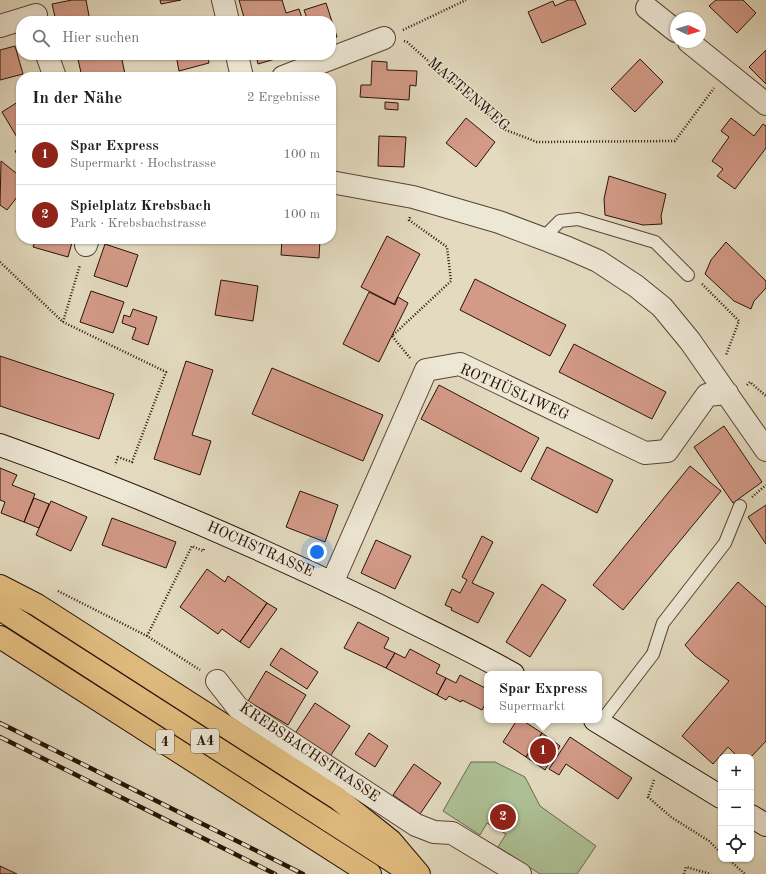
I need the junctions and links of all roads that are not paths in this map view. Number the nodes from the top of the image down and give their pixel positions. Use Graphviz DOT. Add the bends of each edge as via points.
graph roads {
  1 [pos="223,0"];
  2 [pos="647,8"];
  3 [pos="36,12"];
  4 [pos="26,16"];
  5 [pos="227,16"];
  6 [pos="16,20"];
  7 [pos="0,26"];
  8 [pos="670,26"];
  9 [pos="384,38"];
  10 [pos="696,48"];
  11 [pos="336,57"];
  12 [pos="48,60"];
  13 [pos="238,60"];
  14 [pos="327,60"];
  15 [pos="53,72"];
  16 [pos="241,72"];
  17 [pos="296,72"];
  18 [pos="766,104"];
  19 [pos="336,183"];
  20 [pos="543,238"];
  21 [pos="688,275"];
  22 [pos="722,386"];
  23 [pos="0,445"];
  24 [pos="766,450"];
  25 [pos="740,506"];
  26 [pos="332,583"];
  27 [pos="0,586"];
  28 [pos="0,609"];
  29 [pos="0,637"];
  30 [pos="508,671"];
  31 [pos="217,681"];
  32 [pos="602,716"];
  33 [pos="601,723"];
  34 [pos="718,795"];
  35 [pos="754,818"];
  36 [pos="766,825"];
  37 [pos="414,873"];
  38 [pos="370,874"];
  39 [pos="520,874"];
  1 -- 5 [label="street"];
  2 -- 8 [label="street"];
  3 -- 4 [label="street"];
  6 -- 7 [label="street"];
  9 -- 11 [label="street"];
  10 -- 18 [label="street"];
  12 -- 15 [label="street"];
  13 -- 16 [label="street"];
  14 -- 17 [label="street"];
  19 -- 20 [label="street" via="413,197 499,222"];
  20 -- 21 [label="lane" via="560,220 578,219 655,242"];
  20 -- 22 [label="street" via="598,262 636,286 662,307"];
  22 -- 24 [label="street"];
  22 -- 26 [label="street, ROTHÜSLIWEG" via="707,395 667,450 644,453 460,364 426,370"];
  23 -- 26 [label="street, HOCHSTRASSE" via="164,508"];
  25 -- 32 [label="lane" via="725,543 663,623 654,654"];
  26 -- 30 [label="street, HOCHSTRASSE"];
  27 -- 37 [label="highway" via="57,618 337,798 391,841 412,864"];
  28 -- 37 [label="highway, A4"];
  29 -- 38 [label="highway, 4"];
  31 -- 39 [label="street, KREBSBACHSTRASSE" via="238,708 416,825 434,832 452,833"];
  33 -- 34 [label="street"];
  35 -- 36 [label="street"];
}
